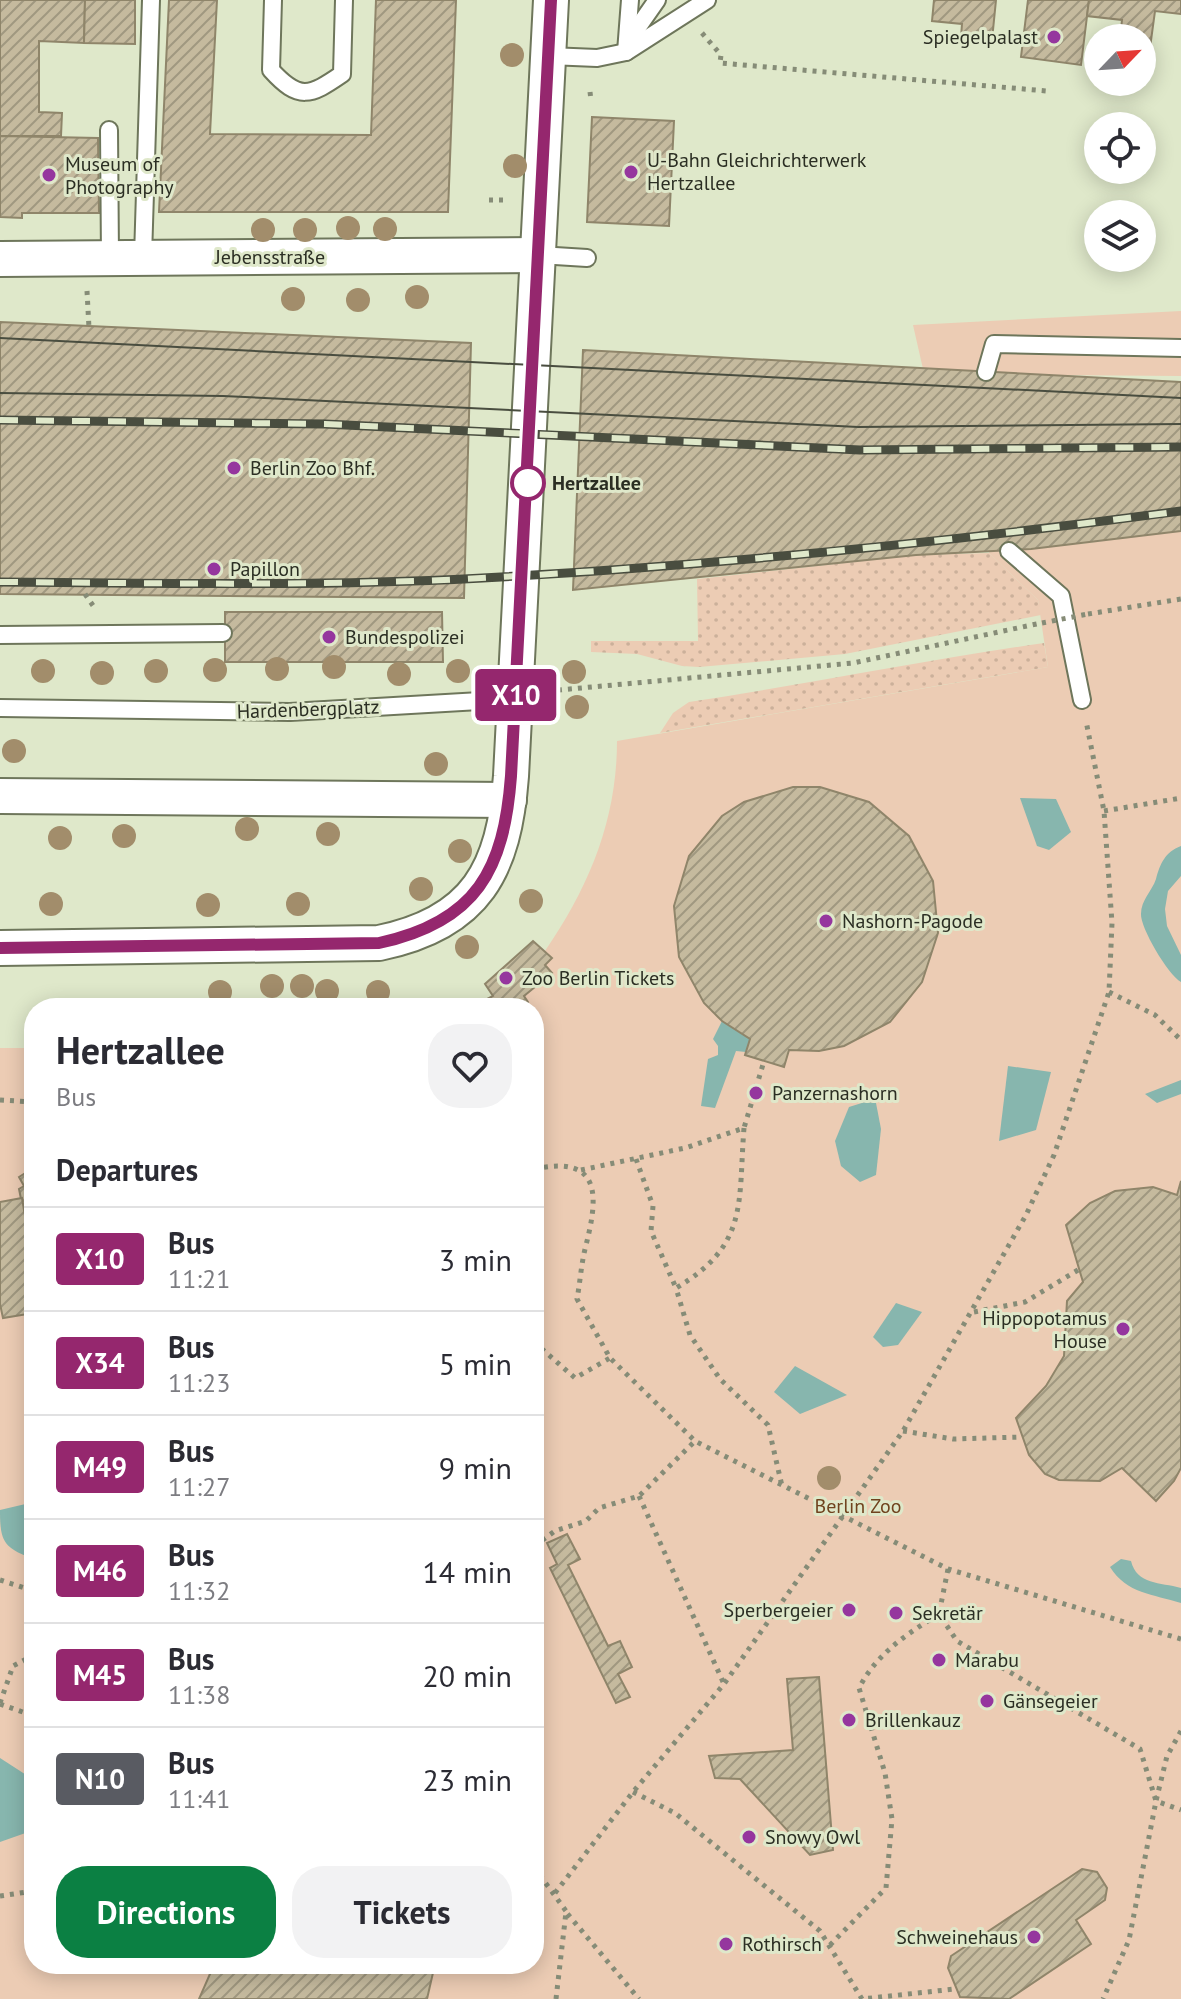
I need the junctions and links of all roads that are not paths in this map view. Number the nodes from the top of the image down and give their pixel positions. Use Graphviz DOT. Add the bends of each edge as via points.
graph roads {
  1 [pos="151,0"];
  2 [pos="273,0"];
  3 [pos="344,0"];
  4 [pos="551,0"];
  5 [pos="630,0"];
  6 [pos="657,0"];
  7 [pos="707,0"];
  8 [pos="627,47"];
  9 [pos="549,56"];
  10 [pos="109,130"];
  11 [pos="539,255"];
  12 [pos="126,258"];
  13 [pos="587,258"];
  14 [pos="0,259"];
  15 [pos="1181,348"];
  16 [pos="986,372"];
  17 [pos="1009,551"];
  18 [pos="223,633"];
  19 [pos="0,635"];
  20 [pos="516,699"];
  21 [pos="1082,700"];
  22 [pos="0,708"];
  23 [pos="0,796"];
  24 [pos="509,800"];
  25 [pos="0,948"];
  1 -- 12 [label="lane"];
  2 -- 3 [label="lane" via="271,70 300,93 319,90 342,74"];
  4 -- 9 [label="street"];
  5 -- 8 [label="lane"];
  6 -- 8 [label="lane"];
  7 -- 8 [label="lane"];
  8 -- 9 [label="lane" via="597,58"];
  9 -- 11 [label="street"];
  10 -- 12 [label="lane"];
  11 -- 12 [label="street, Jebensstraße"];
  11 -- 13 [label="lane"];
  11 -- 20 [label="street"];
  12 -- 14 [label="street, Jebensstraße"];
  15 -- 16 [label="lane" via="994,344"];
  17 -- 21 [label="lane" via="1061,596"];
  18 -- 19 [label="lane"];
  20 -- 22 [label="lane, Hardenbergplatz" via="290,712"];
  20 -- 24 [label="street"];
  23 -- 24 [label="street"];
  24 -- 25 [label="street" via="492,872 443,919 398,939"];
}
